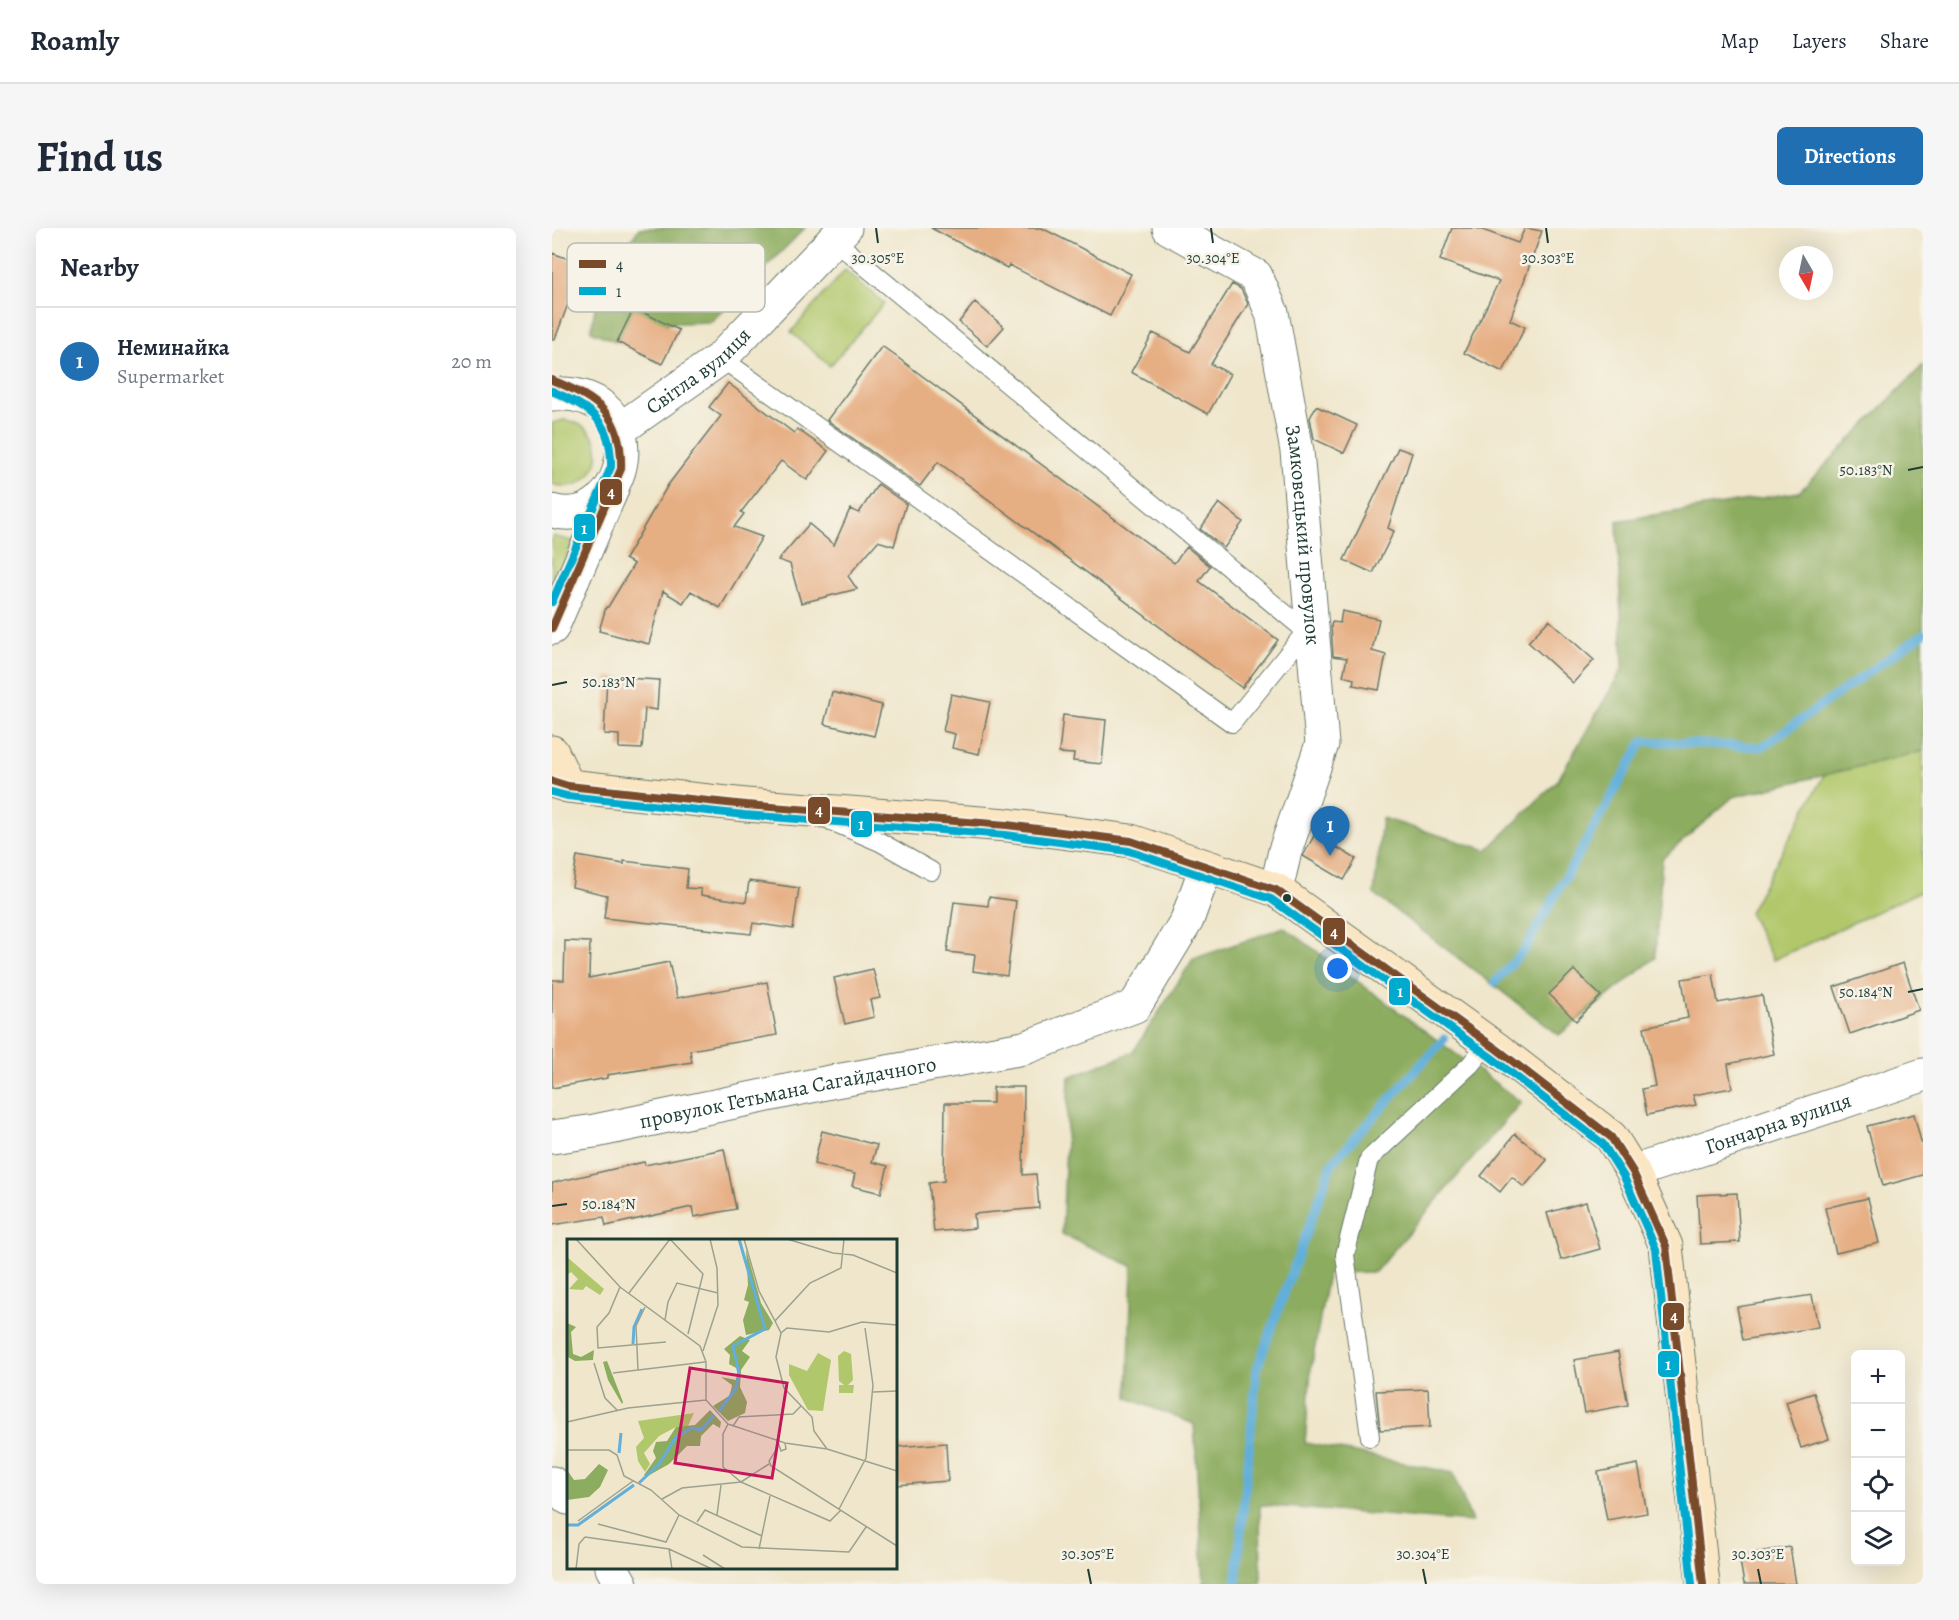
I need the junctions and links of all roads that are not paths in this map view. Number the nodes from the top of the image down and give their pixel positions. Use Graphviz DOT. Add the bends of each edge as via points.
graph roads {
  1 [pos="1169,228"];
  2 [pos="840,235"];
  3 [pos="721,358"];
  4 [pos="552,380"];
  5 [pos="552,394"];
  6 [pos="590,399"];
  7 [pos="619,430"];
  8 [pos="612,487"];
  9 [pos="552,511"];
  10 [pos="552,628"];
  11 [pos="1309,628"];
  12 [pos="552,753"];
  13 [pos="560,784"];
  14 [pos="807,811"];
  15 [pos="1206,867"];
  16 [pos="931,871"];
  17 [pos="1276,890"];
  18 [pos="1488,1044"];
  19 [pos="1923,1075"];
  20 [pos="552,1137"];
  21 [pos="1633,1173"];
  22 [pos="1371,1437"];
  23 [pos="552,1483"];
  24 [pos="567,1497"];
  25 [pos="613,1569"];
  26 [pos="621,1584"];
  27 [pos="1703,1584"];
  1 -- 11 [label="street, Замковецький провулок" via="1256,276 1272,313 1297,451"];
  2 -- 3 [label="street, Світла вулиця"];
  2 -- 11 [label="lane"];
  3 -- 7 [label="street, Світла вулиця"];
  3 -- 11 [label="lane" via="1232,723"];
  4 -- 6 [label="street"];
  5 -- 6 [label="street" via="570,393"];
  6 -- 7 [label="street" via="608,412"];
  7 -- 8 [label="street" via="623,449 621,469"];
  8 -- 9 [label="street" via="597,502 578,511"];
  8 -- 10 [label="street"];
  11 -- 17 [label="street, Замковецький провулок" via="1322,744 1285,851"];
  12 -- 13 [label="main road"];
  13 -- 14 [label="main road"];
  14 -- 15 [label="main road" via="1007,825 1131,841"];
  14 -- 16 [label="lane" via="880,842"];
  15 -- 17 [label="main road"];
  15 -- 20 [label="street, провулок Гетьмана Сагайдачного" via="1187,920 1135,1006 1024,1048"];
  17 -- 18 [label="main road"];
  18 -- 21 [label="main road" via="1611,1137"];
  18 -- 22 [label="lane" via="1369,1159 1345,1255"];
  19 -- 21 [label="street, Гончарна вулиця"];
  21 -- 27 [label="main road" via="1666,1246"];
  23 -- 24 [label="street"];
  25 -- 26 [label="street"];
}
